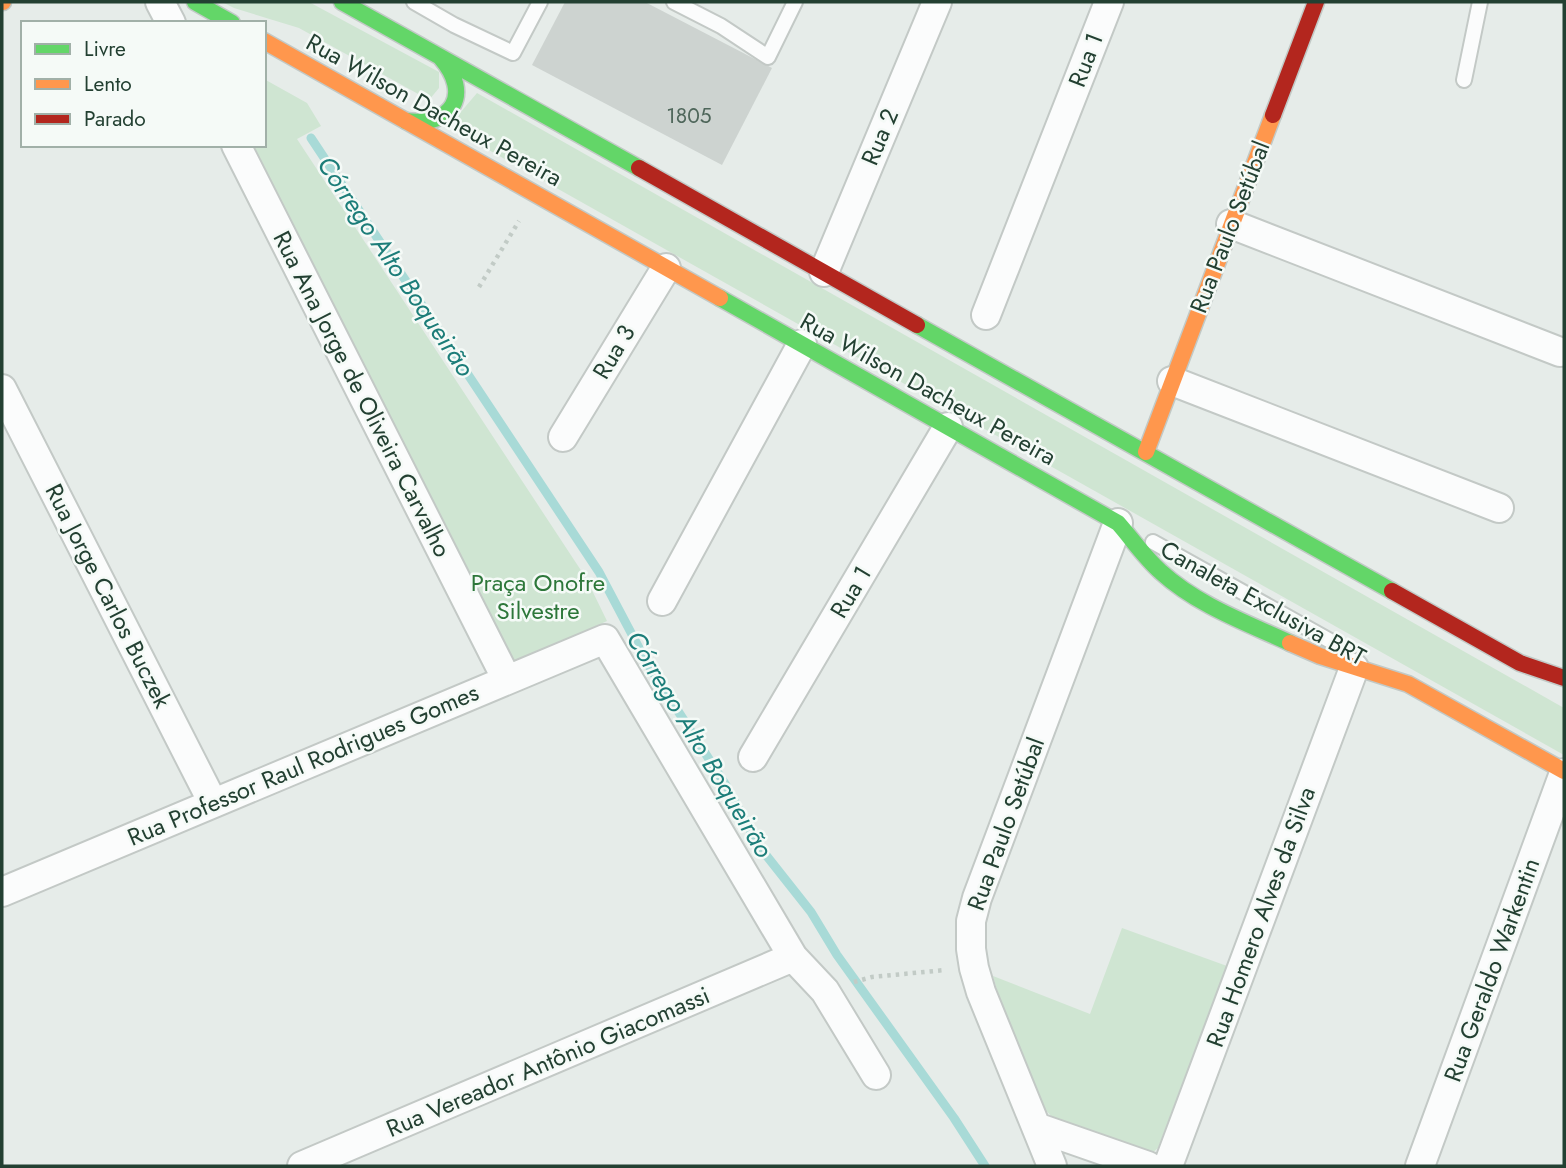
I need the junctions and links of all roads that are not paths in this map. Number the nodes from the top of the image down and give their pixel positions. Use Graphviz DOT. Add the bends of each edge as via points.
graph roads {
  1 [pos="160,2"];
  2 [pos="195,2"];
  3 [pos="342,2"];
  4 [pos="414,2"];
  5 [pos="540,2"];
  6 [pos="674,2"];
  7 [pos="795,2"];
  8 [pos="937,2"];
  9 [pos="1109,2"];
  10 [pos="1315,2"];
  11 [pos="1480,2"];
  12 [pos="170,21"];
  13 [pos="228,21"];
  14 [pos="271,49"];
  15 [pos="441,58"];
  16 [pos="1464,80"];
  17 [pos="406,121"];
  18 [pos="237,147"];
  19 [pos="1231,224"];
  20 [pos="666,268"];
  21 [pos="824,272"];
  22 [pos="986,315"];
  23 [pos="802,344"];
  24 [pos="1560,352"];
  25 [pos="1172,381"];
  26 [pos="2,389"];
  27 [pos="948,427"];
  28 [pos="563,437"];
  29 [pos="1146,453"];
  30 [pos="1499,508"];
  31 [pos="1118,523"];
  32 [pos="662,601"];
  33 [pos="1520,663"];
  34 [pos="1354,668"];
  35 [pos="1564,678"];
  36 [pos="507,680"];
  37 [pos="1408,684"];
  38 [pos="1564,687"];
  39 [pos="753,757"];
  40 [pos="1564,772"];
  41 [pos="214,803"];
  42 [pos="2,892"];
  43 [pos="793,957"];
  44 [pos="876,1075"];
  45 [pos="1035,1126"];
  46 [pos="302,1166"];
  47 [pos="1052,1166"];
  48 [pos="1148,1166"];
  49 [pos="1168,1166"];
  50 [pos="1420,1166"];
  1 -- 12 [label="street"];
  2 -- 13 [label="main road"];
  3 -- 15 [label="main road, Rua Wilson Dacheux Pereira"];
  4 -- 5 [label="lane" via="513,53"];
  6 -- 7 [label="lane" via="768,57"];
  8 -- 21 [label="street, Rua 2"];
  9 -- 22 [label="street, Rua 1"];
  10 -- 19 [label="main road, Rua Paulo Setúbal"];
  11 -- 16 [label="lane"];
  14 -- 17 [label="main road, Rua Wilson Dacheux Pereira"];
  15 -- 17 [label="main road" via="455,75 457,97 452,108 432,123"];
  15 -- 21 [label="main road, Rua Wilson Dacheux Pereira"];
  17 -- 20 [label="main road, Rua Wilson Dacheux Pereira"];
  18 -- 36 [label="street, Rua Ana Jorge de Oliveira Carvalho"];
  19 -- 24 [label="street"];
  19 -- 25 [label="main road, Rua Paulo Setúbal"];
  20 -- 23 [label="main road, Rua Wilson Dacheux Pereira"];
  20 -- 28 [label="street, Rua 3"];
  21 -- 29 [label="main road, Rua Wilson Dacheux Pereira"];
  23 -- 27 [label="main road, Rua Wilson Dacheux Pereira"];
  23 -- 32 [label="street"];
  25 -- 29 [label="main road, Rua Paulo Setúbal"];
  25 -- 30 [label="street"];
  26 -- 41 [label="street, Rua Jorge Carlos Buczek"];
  27 -- 31 [label="main road, Rua Wilson Dacheux Pereira"];
  27 -- 39 [label="street, Rua 1"];
  29 -- 33 [label="main road, Rua Wilson Dacheux Pereira"];
  31 -- 34 [label="main road, Rua Wilson Dacheux Pereira" via="1161,572 1187,591 1258,629"];
  31 -- 37 [label="lane, Canaleta Exclusiva BRT"];
  31 -- 45 [label="street, Rua Paulo Setúbal" via="971,921 971,949 981,992"];
  33 -- 35 [label="main road, Rua Wilson Dacheux Pereira"];
  33 -- 38 [label="lane"];
  34 -- 37 [label="main road, Rua Wilson Dacheux Pereira"];
  34 -- 49 [label="street, Rua Homero Alves da Silva"];
  36 -- 41 [label="street, Rua Professor Raul Rodrigues Gomes"];
  36 -- 43 [label="street, Rua Professor Raul Rodrigues Gomes" via="605,639"];
  37 -- 40 [label="main road, Rua Wilson Dacheux Pereira"];
  40 -- 50 [label="street, Rua Geraldo Warkentin"];
  41 -- 42 [label="street, Rua Professor Raul Rodrigues Gomes"];
  43 -- 44 [label="street" via="824,991"];
  43 -- 46 [label="street, Rua Vereador Antônio Giacomassi"];
  45 -- 47 [label="street, Rua Paulo Setúbal"];
  45 -- 48 [label="street"];
}
